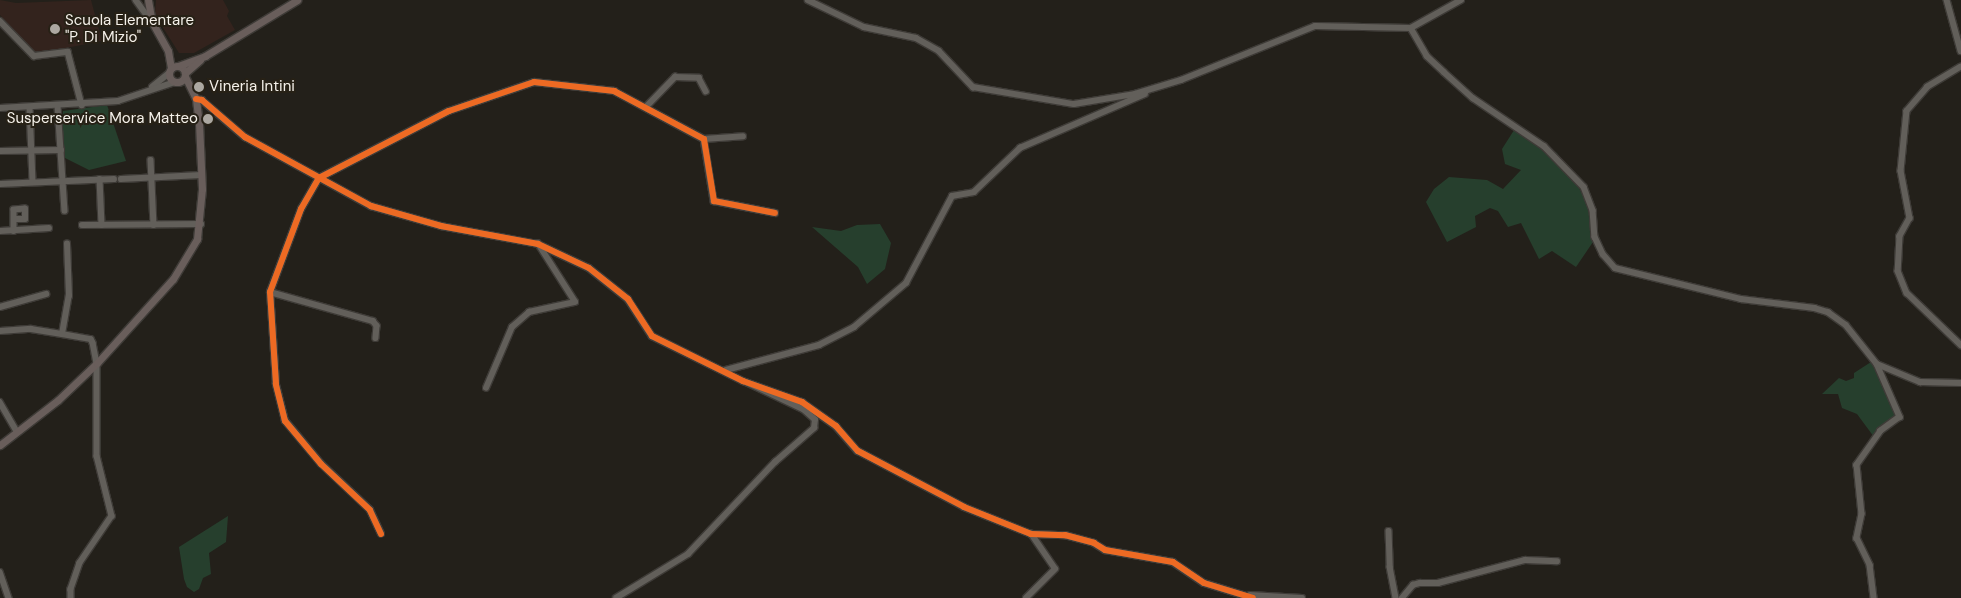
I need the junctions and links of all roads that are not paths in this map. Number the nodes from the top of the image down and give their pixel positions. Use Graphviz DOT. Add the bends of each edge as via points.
graph roads {
  1 [pos="136,0"];
  2 [pos="148,0"];
  3 [pos="297,0"];
  4 [pos="808,0"];
  5 [pos="1461,0"];
  6 [pos="1947,0"];
  7 [pos="0,21"];
  8 [pos="152,22"];
  9 [pos="1410,28"];
  10 [pos="1961,51"];
  11 [pos="205,56"];
  12 [pos="1961,67"];
  13 [pos="172,69"];
  14 [pos="185,74"];
  15 [pos="177,82"];
  16 [pos="1170,83"];
  17 [pos="146,91"];
  18 [pos="706,91"];
  19 [pos="194,96"];
  20 [pos="82,105"];
  21 [pos="58,106"];
  22 [pos="30,107"];
  23 [pos="0,108"];
  24 [pos="646,108"];
  25 [pos="743,136"];
  26 [pos="704,139"];
  27 [pos="61,150"];
  28 [pos="0,151"];
  29 [pos="32,151"];
  30 [pos="151,160"];
  31 [pos="201,175"];
  32 [pos="152,177"];
  33 [pos="100,179"];
  34 [pos="114,179"];
  35 [pos="121,179"];
  36 [pos="321,179"];
  37 [pos="63,181"];
  38 [pos="33,182"];
  39 [pos="0,184"];
  40 [pos="65,211"];
  41 [pos="775,213"];
  42 [pos="14,219"];
  43 [pos="200,224"];
  44 [pos="102,225"];
  45 [pos="154,225"];
  46 [pos="82,226"];
  47 [pos="49,228"];
  48 [pos="0,231"];
  49 [pos="14,231"];
  50 [pos="67,244"];
  51 [pos="538,244"];
  52 [pos="270,292"];
  53 [pos="46,294"];
  54 [pos="0,307"];
  55 [pos="0,331"];
  56 [pos="62,334"];
  57 [pos="376,338"];
  58 [pos="1961,345"];
  59 [pos="97,363"];
  60 [pos="1877,364"];
  61 [pos="726,370"];
  62 [pos="743,381"];
  63 [pos="1961,383"];
  64 [pos="486,388"];
  65 [pos="0,402"];
  66 [pos="17,432"];
  67 [pos="0,445"];
  68 [pos="1389,531"];
  69 [pos="380,534"];
  70 [pos="1031,534"];
  71 [pos="1557,561"];
  72 [pos="0,572"];
  73 [pos="1238,594"];
  74 [pos="9,598"];
  75 [pos="71,598"];
  76 [pos="616,598"];
  77 [pos="1026,598"];
  78 [pos="1253,598"];
  79 [pos="1302,598"];
  80 [pos="1396,598"];
  81 [pos="1402,598"];
  82 [pos="1874,598"];
  1 -- 8 [label="street"];
  2 -- 8 [label="main road"];
  3 -- 11 [label="main road"];
  4 -- 16 [label="street" via="864,27 916,38 938,51 973,87 1074,104 1135,94"];
  5 -- 9 [label="street"];
  6 -- 10 [label="street"];
  7 -- 20 [label="street" via="34,56 68,52"];
  8 -- 13 [label="main road" via="168,51"];
  9 -- 16 [label="street" via="1315,26 1222,66"];
  9 -- 60 [label="street" via="1427,56 1444,72 1473,98 1544,146 1584,188 1593,210 1595,236 1614,268 1741,299 1828,312 1846,325"];
  11 -- 13 [label="main road"];
  11 -- 14 [label="main road"];
  12 -- 58 [label="street" via="1928,87 1907,111 1901,171 1910,218 1900,236 1898,271 1907,293"];
  13 -- 14 [label="main road"];
  13 -- 15 [label="main road"];
  13 -- 17 [label="street"];
  14 -- 15 [label="main road"];
  14 -- 19 [label="main road"];
  15 -- 17 [label="street"];
  15 -- 19 [label="main road"];
  16 -- 61 [label="street" via="1020,148 974,192 952,196 906,282 854,328 819,345"];
  17 -- 20 [label="street" via="118,101"];
  18 -- 24 [label="street" via="699,78 675,77"];
  19 -- 31 [label="main road"];
  19 -- 36 [label="street" via="244,137"];
  20 -- 21 [label="street"];
  21 -- 22 [label="street"];
  21 -- 27 [label="street"];
  22 -- 23 [label="street"];
  22 -- 29 [label="street"];
  24 -- 26 [label="street"];
  24 -- 36 [label="street" via="614,91 534,82 449,111"];
  25 -- 26 [label="street"];
  26 -- 41 [label="street" via="714,201"];
  27 -- 29 [label="street"];
  27 -- 37 [label="street"];
  28 -- 29 [label="street"];
  29 -- 38 [label="street"];
  30 -- 32 [label="street"];
  31 -- 32 [label="street"];
  31 -- 43 [label="main road"];
  32 -- 35 [label="street"];
  32 -- 45 [label="street"];
  33 -- 34 [label="street"];
  33 -- 37 [label="street"];
  33 -- 44 [label="street"];
  36 -- 51 [label="street" via="371,206 441,226"];
  36 -- 52 [label="street" via="301,208"];
  37 -- 38 [label="street"];
  37 -- 40 [label="street"];
  38 -- 39 [label="street"];
  42 -- 49 [label="street"];
  43 -- 45 [label="street"];
  43 -- 59 [label="main road" via="197,239 173,279"];
  44 -- 45 [label="street"];
  44 -- 46 [label="street"];
  47 -- 49 [label="street"];
  48 -- 49 [label="street"];
  50 -- 56 [label="street" via="69,296"];
  51 -- 61 [label="street" via="589,268 628,299 652,336"];
  51 -- 64 [label="street" via="575,302 529,312 512,327"];
  52 -- 57 [label="street" via="373,321 377,326"];
  52 -- 69 [label="street" via="276,384 285,421 321,464 370,510"];
  53 -- 54 [label="street"];
  55 -- 56 [label="street"];
  56 -- 59 [label="street" via="91,339"];
  59 -- 66 [label="main road"];
  59 -- 75 [label="street" via="97,456 112,516 80,563"];
  60 -- 63 [label="street" via="1920,382"];
  60 -- 82 [label="street" via="1900,417 1881,431 1857,465 1862,514 1857,538 1870,565"];
  61 -- 62 [label="street"];
  62 -- 70 [label="street" via="802,402 826,418 858,451 964,507"];
  62 -- 76 [label="street" via="756,390 804,410 815,420 814,428 775,462 688,554"];
  65 -- 66 [label="street"];
  66 -- 67 [label="main road"];
  68 -- 80 [label="street" via="1390,567"];
  70 -- 73 [label="street" via="1065,535 1094,543 1105,550 1172,562 1204,583"];
  70 -- 77 [label="street" via="1055,569"];
  71 -- 81 [label="street" via="1525,560 1438,583 1420,583 1413,585"];
  72 -- 74 [label="street"];
  73 -- 78 [label="street"];
  73 -- 79 [label="street"];
}
